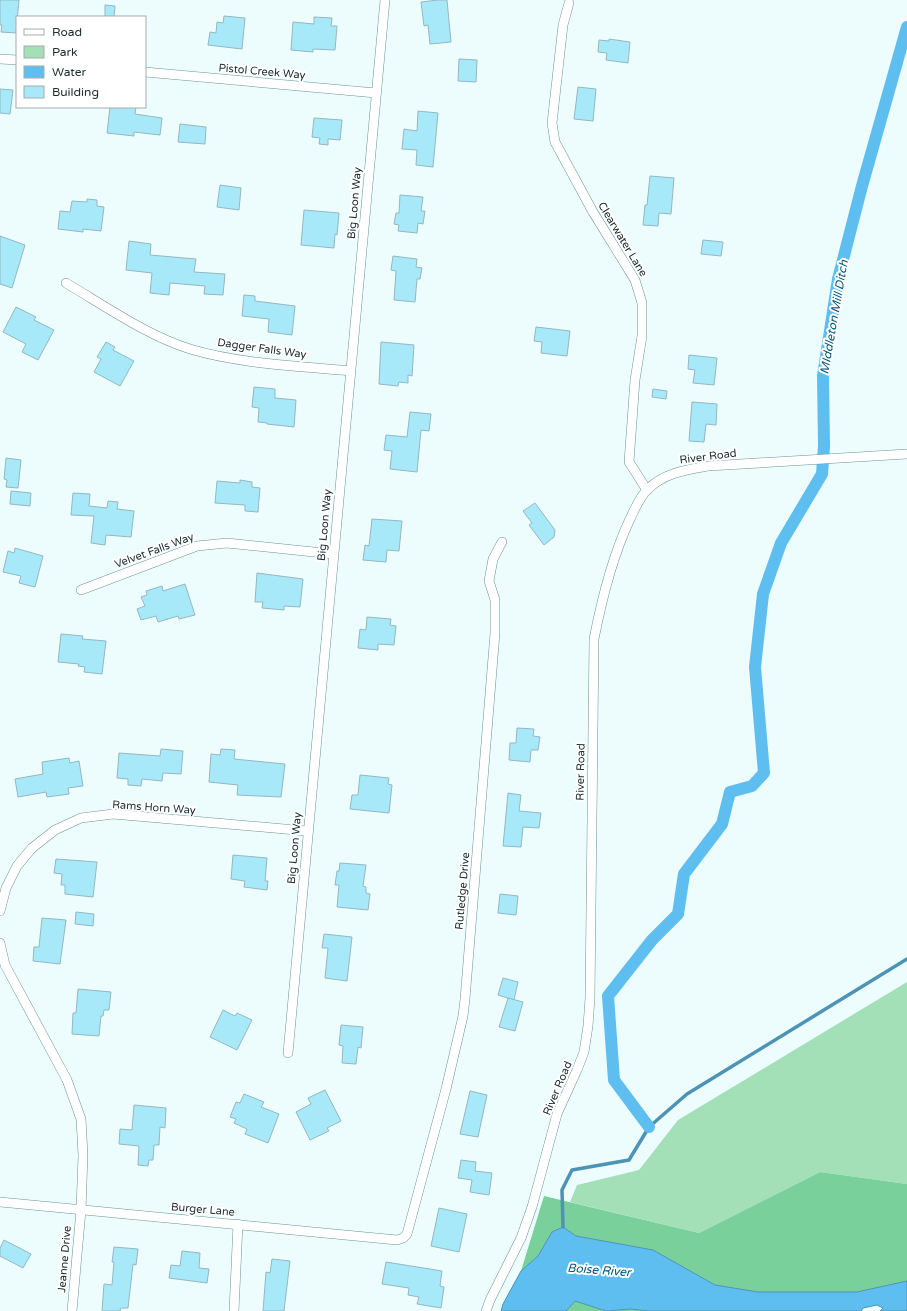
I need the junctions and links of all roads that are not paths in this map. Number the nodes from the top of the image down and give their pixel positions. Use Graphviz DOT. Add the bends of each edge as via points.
graph roads {
  1 [pos="385,0"];
  2 [pos="569,3"];
  3 [pos="0,59"];
  4 [pos="16,60"];
  5 [pos="146,72"];
  6 [pos="376,93"];
  7 [pos="66,283"];
  8 [pos="350,371"];
  9 [pos="907,454"];
  10 [pos="647,490"];
  11 [pos="502,542"];
  12 [pos="334,554"];
  13 [pos="81,590"];
  14 [pos="308,831"];
  15 [pos="0,911"];
  16 [pos="0,943"];
  17 [pos="288,1053"];
  18 [pos="0,1202"];
  19 [pos="81,1210"];
  20 [pos="238,1224"];
  21 [pos="403,1238"];
  22 [pos="72,1311"];
  23 [pos="234,1311"];
  24 [pos="486,1311"];
  1 -- 6 [label="street, Big Loon Way"];
  2 -- 10 [label="street, Clearwater Lane" via="552,123 555,142 593,212 635,280 642,303 642,336 629,462"];
  3 -- 4 [label="street"];
  5 -- 6 [label="street, Pistol Creek Way"];
  6 -- 8 [label="street, Big Loon Way"];
  7 -- 8 [label="street, Dagger Falls Way" via="154,334 190,349 230,358"];
  8 -- 12 [label="street, Big Loon Way"];
  9 -- 10 [label="street, River Road" via="708,466 680,470"];
  10 -- 24 [label="street, River Road" via="638,502 624,533 602,600 594,639 590,998 584,1052 557,1114 521,1238"];
  11 -- 21 [label="street, Rutledge Drive" via="493,558 489,581 495,600 495,633 463,1016 412,1220 408,1234"];
  12 -- 13 [label="street, Velvet Falls Way" via="227,543 198,546"];
  12 -- 14 [label="street, Big Loon Way"];
  14 -- 15 [label="street, Rams Horn Way" via="113,814 81,818 55,830 32,848 17,866 6,888"];
  14 -- 17 [label="street, Big Loon Way"];
  16 -- 19 [label="street" via="5,965 67,1080 81,1120"];
  18 -- 19 [label="street, Burger Lane"];
  19 -- 20 [label="street, Burger Lane"];
  19 -- 22 [label="street, Jeanne Drive"];
  20 -- 21 [label="street, Burger Lane" via="397,1240"];
  20 -- 23 [label="street"];
}
